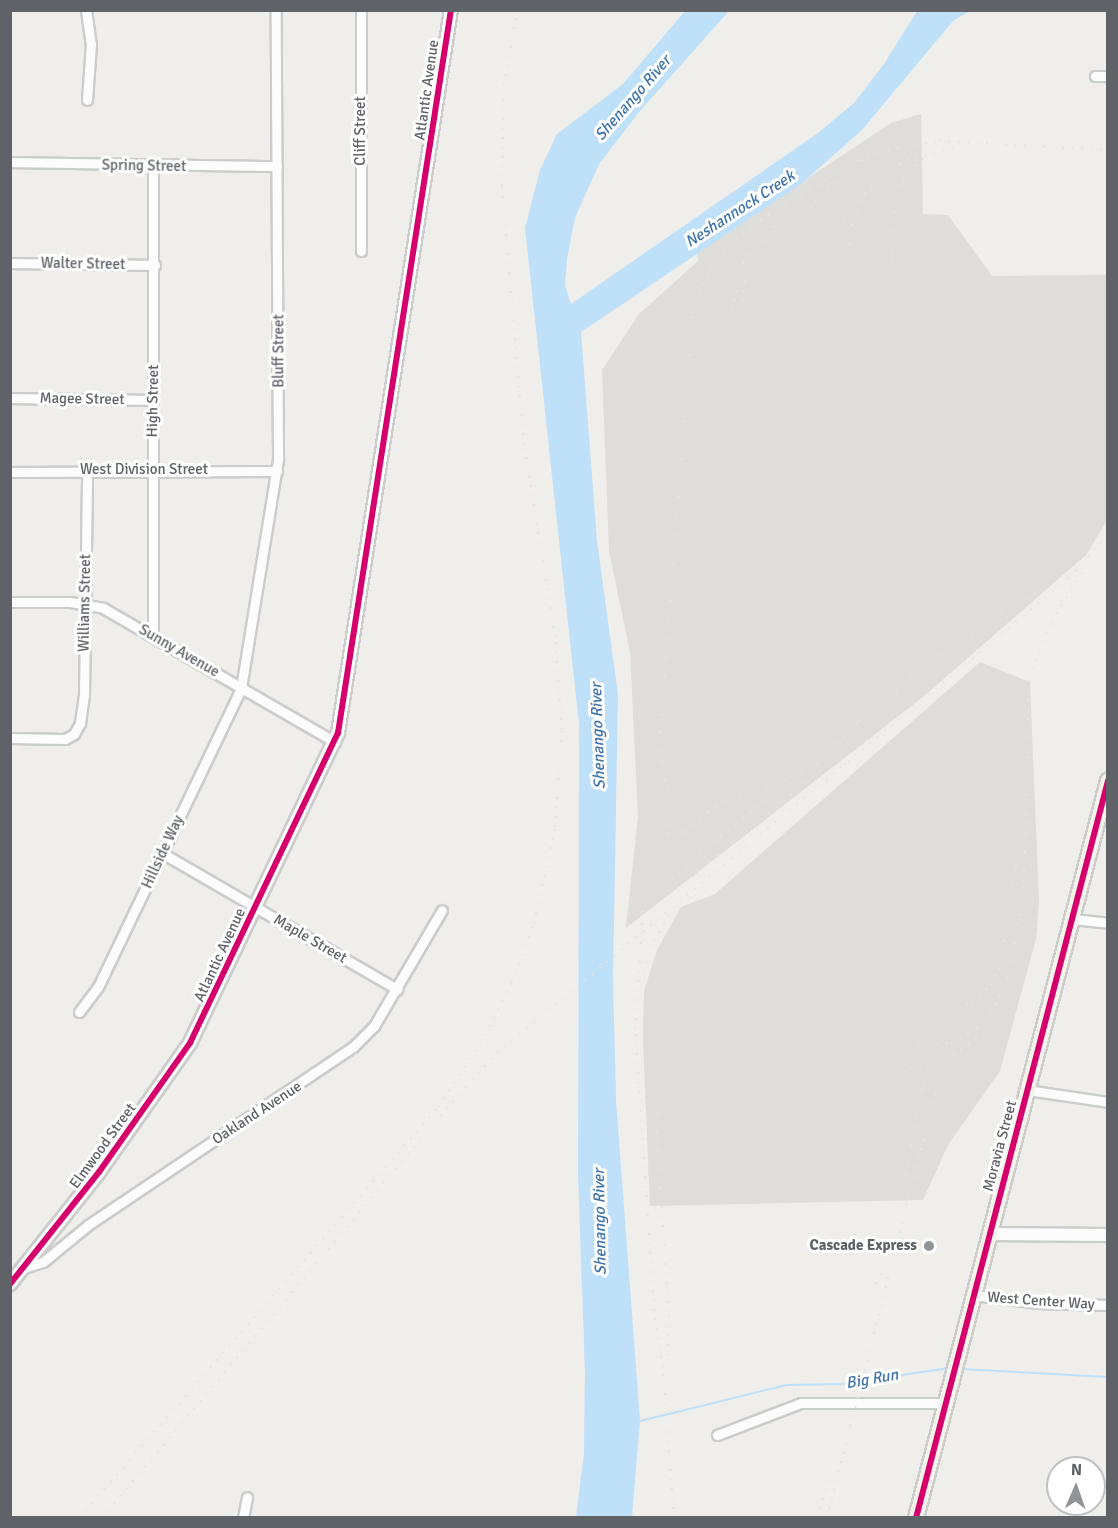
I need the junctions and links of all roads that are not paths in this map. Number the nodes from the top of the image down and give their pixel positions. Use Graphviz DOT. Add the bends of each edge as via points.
graph roads {
  1 [pos="86,10"];
  2 [pos="276,10"];
  3 [pos="361,10"];
  4 [pos="451,10"];
  5 [pos="1095,76"];
  6 [pos="1107,76"];
  7 [pos="87,100"];
  8 [pos="10,162"];
  9 [pos="153,166"];
  10 [pos="277,166"];
  11 [pos="361,251"];
  12 [pos="10,263"];
  13 [pos="155,266"];
  14 [pos="10,398"];
  15 [pos="153,400"];
  16 [pos="87,470"];
  17 [pos="152,470"];
  18 [pos="277,471"];
  19 [pos="10,472"];
  20 [pos="10,602"];
  21 [pos="84,603"];
  22 [pos="153,635"];
  23 [pos="241,688"];
  24 [pos="10,738"];
  25 [pos="335,742"];
  26 [pos="1107,783"];
  27 [pos="162,853"];
  28 [pos="255,907"];
  29 [pos="442,910"];
  30 [pos="1072,919"];
  31 [pos="1107,922"];
  32 [pos="396,989"];
  33 [pos="79,1012"];
  34 [pos="1027,1089"];
  35 [pos="155,1094"];
  36 [pos="1107,1102"];
  37 [pos="990,1234"];
  38 [pos="1107,1235"];
  39 [pos="24,1268"];
  40 [pos="10,1284"];
  41 [pos="974,1295"];
  42 [pos="1107,1305"];
  43 [pos="946,1403"];
  44 [pos="717,1435"];
  45 [pos="248,1497"];
  46 [pos="243,1518"];
  47 [pos="916,1518"];
  1 -- 7 [label="street" via="91,44"];
  2 -- 10 [label="street, Bluff Street"];
  3 -- 11 [label="street, Cliff Street"];
  4 -- 25 [label="street, Atlantic Avenue" via="353,656"];
  5 -- 6 [label="street"];
  8 -- 9 [label="street, Spring Street"];
  9 -- 10 [label="street, Spring Street"];
  9 -- 13 [label="street, High Street"];
  10 -- 18 [label="street, Bluff Street"];
  12 -- 13 [label="street, Walter Street"];
  13 -- 15 [label="street, High Street"];
  14 -- 15 [label="street, Magee Street"];
  15 -- 17 [label="street, High Street"];
  16 -- 17 [label="street, West Division Street"];
  16 -- 19 [label="street, West Division Street"];
  16 -- 21 [label="street, Williams Street"];
  17 -- 18 [label="street, West Division Street"];
  17 -- 22 [label="street, High Street"];
  18 -- 23 [label="street, Bluff Street"];
  20 -- 21 [label="street, Sunny Avenue"];
  21 -- 22 [label="street, Sunny Avenue"];
  21 -- 24 [label="street, Williams Street" via="84,695 74,734 65,739"];
  22 -- 23 [label="street, Sunny Avenue"];
  23 -- 25 [label="street, Sunny Avenue"];
  23 -- 27 [label="street, Hillside Way"];
  25 -- 28 [label="street, Atlantic Avenue"];
  26 -- 30 [label="main road, Moravia Street"];
  27 -- 28 [label="street, Maple Street"];
  27 -- 33 [label="street, Hillside Way" via="98,987"];
  28 -- 32 [label="street, Maple Street"];
  28 -- 35 [label="street, Atlantic Avenue" via="190,1043"];
  29 -- 32 [label="street, Oakland Avenue"];
  30 -- 31 [label="street"];
  30 -- 34 [label="main road, Moravia Street"];
  32 -- 39 [label="street, Oakland Avenue" via="374,1026 353,1047 88,1225 43,1263"];
  34 -- 36 [label="street"];
  34 -- 37 [label="main road, Moravia Street"];
  35 -- 39 [label="street, Elmwood Street"];
  37 -- 38 [label="street"];
  37 -- 41 [label="main road, Moravia Street"];
  39 -- 40 [label="street, Elmwood Street"];
  41 -- 42 [label="street, West Center Way" via="1039,1303"];
  41 -- 43 [label="main road, Moravia Street"];
  43 -- 44 [label="street" via="801,1403"];
  43 -- 47 [label="main road, Moravia Street"];
  45 -- 46 [label="street"];
}
